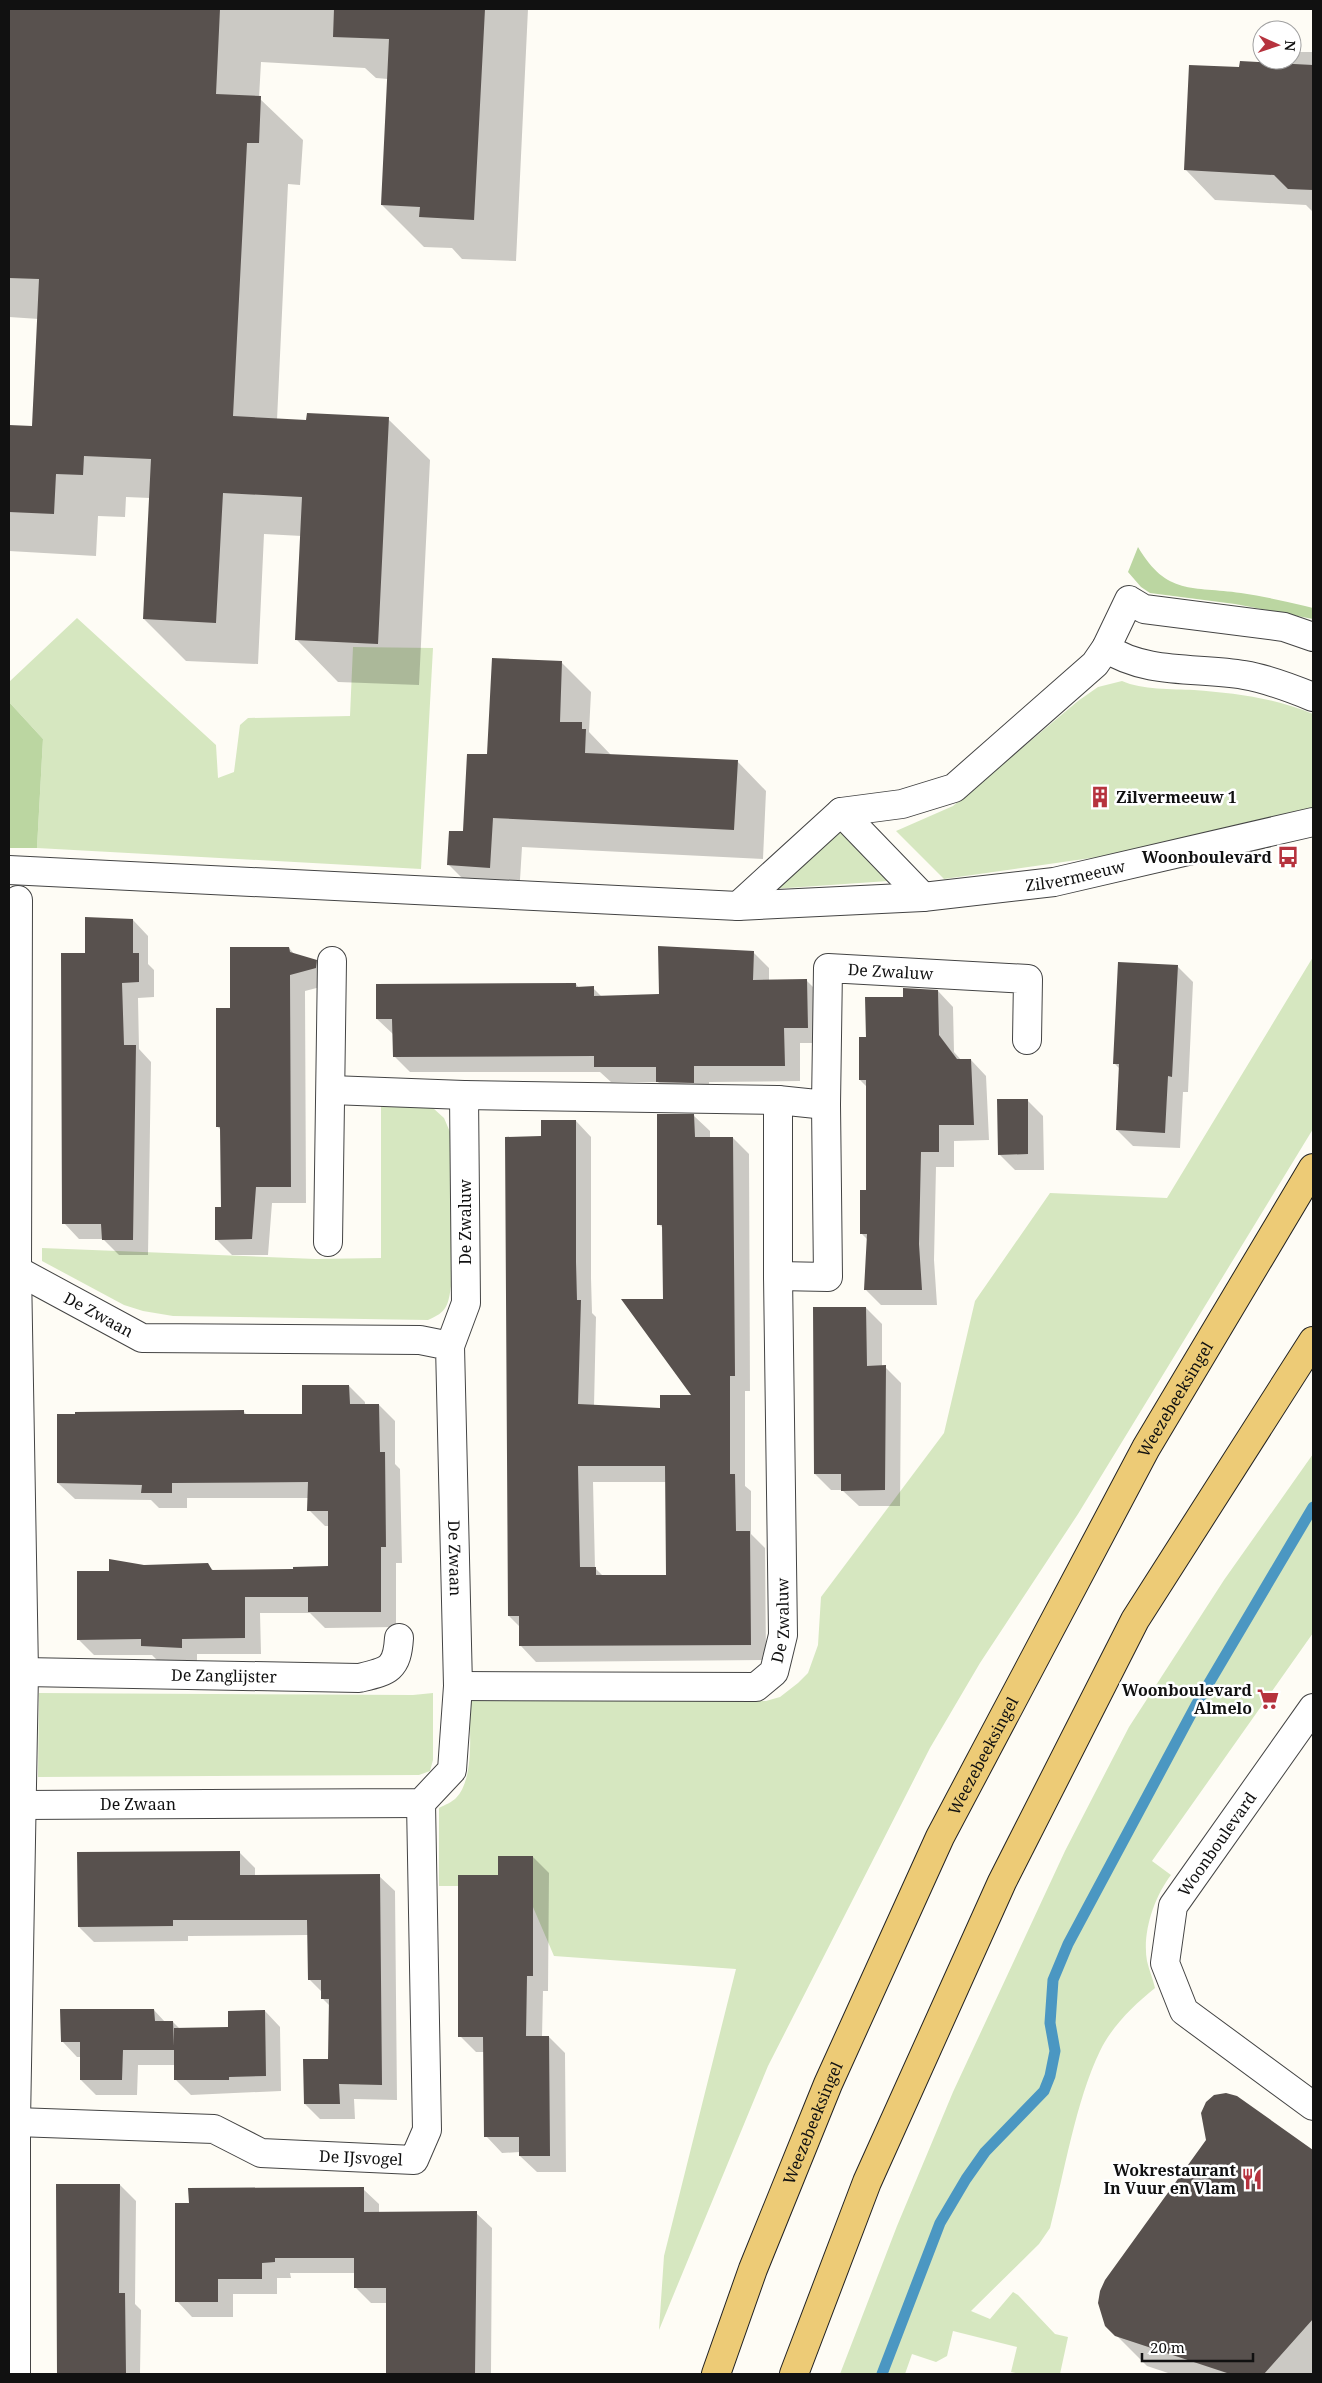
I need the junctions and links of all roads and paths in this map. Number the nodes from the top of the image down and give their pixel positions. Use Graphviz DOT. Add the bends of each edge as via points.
graph roads {
  1 [pos="1313,637"];
  2 [pos="1106,648"];
  3 [pos="1313,697"];
  4 [pos="841,812"];
  5 [pos="1313,822"];
  6 [pos="9,870"];
  7 [pos="923,897"];
  8 [pos="18,900"];
  9 [pos="738,906"];
  10 [pos="332,961"];
  11 [pos="1027,1040"];
  12 [pos="331,1090"];
  13 [pos="464,1096"];
  14 [pos="778,1100"];
  15 [pos="826,1104"];
  16 [pos="1313,1168"];
  17 [pos="328,1242"];
  18 [pos="13,1268"];
  19 [pos="778,1276"];
  20 [pos="1313,1341"];
  21 [pos="450,1346"];
  22 [pos="399,1638"];
  23 [pos="24,1672"];
  24 [pos="458,1686"];
  25 [pos="1313,1708"];
  26 [pos="15,1800"];
  27 [pos="421,1803"];
  28 [pos="1313,2106"];
  29 [pos="16,2122"];
  30 [pos="16,2374"];
  31 [pos="716,2374"];
  32 [pos="794,2374"];
  1 -- 2 [label="street" via="1284,627 1144,609 1129,600"];
  2 -- 3 [label="street" via="1141,664 1245,675"];
  2 -- 4 [label="street" via="1095,664 954,788 902,804"];
  4 -- 7 [label="street"];
  4 -- 9 [label="street"];
  5 -- 7 [label="street, Zilvermeeuw" via="1054,882"];
  6 -- 9 [label="street, Zilvermeeuw"];
  7 -- 9 [label="street, Zilvermeeuw"];
  8 -- 18 [label="street"];
  10 -- 12 [label="street"];
  11 -- 15 [label="street, De Zwaluw" via="1028,980 828,968"];
  12 -- 13 [label="street"];
  12 -- 17 [label="street"];
  13 -- 14 [label="street"];
  13 -- 21 [label="street, De Zwaluw" via="466,1303"];
  14 -- 15 [label="street"];
  14 -- 19 [label="street, De Zwaluw"];
  15 -- 19 [label="street, De Zwaluw" via="828,1277"];
  16 -- 31 [label="main road, Weezebeeksingel" via="1146,1448 940,1837 828,2084 754,2268"];
  18 -- 21 [label="street, De Zwaan" via="142,1338 420,1340"];
  18 -- 23 [label="street"];
  19 -- 24 [label="street, De Zwaluw" via="783,1635 774,1672 756,1687"];
  20 -- 32 [label="main road" via="1135,1620 1002,1882 867,2182"];
  21 -- 24 [label="street, De Zwaan"];
  22 -- 23 [label="street, De Zanglijster" via="398,1657 385,1672 359,1678"];
  23 -- 26 [label="street"];
  24 -- 27 [label="street, De Zwaan" via="452,1770"];
  25 -- 28 [label="street, Woonboulevard" via="1173,1906 1165,1963 1184,2011"];
  26 -- 27 [label="street, De Zwaan"];
  26 -- 29 [label="street"];
  27 -- 29 [label="street, De IJsvogel" via="427,2130 414,2160 261,2154 214,2128"];
  29 -- 30 [label="street"];
}
